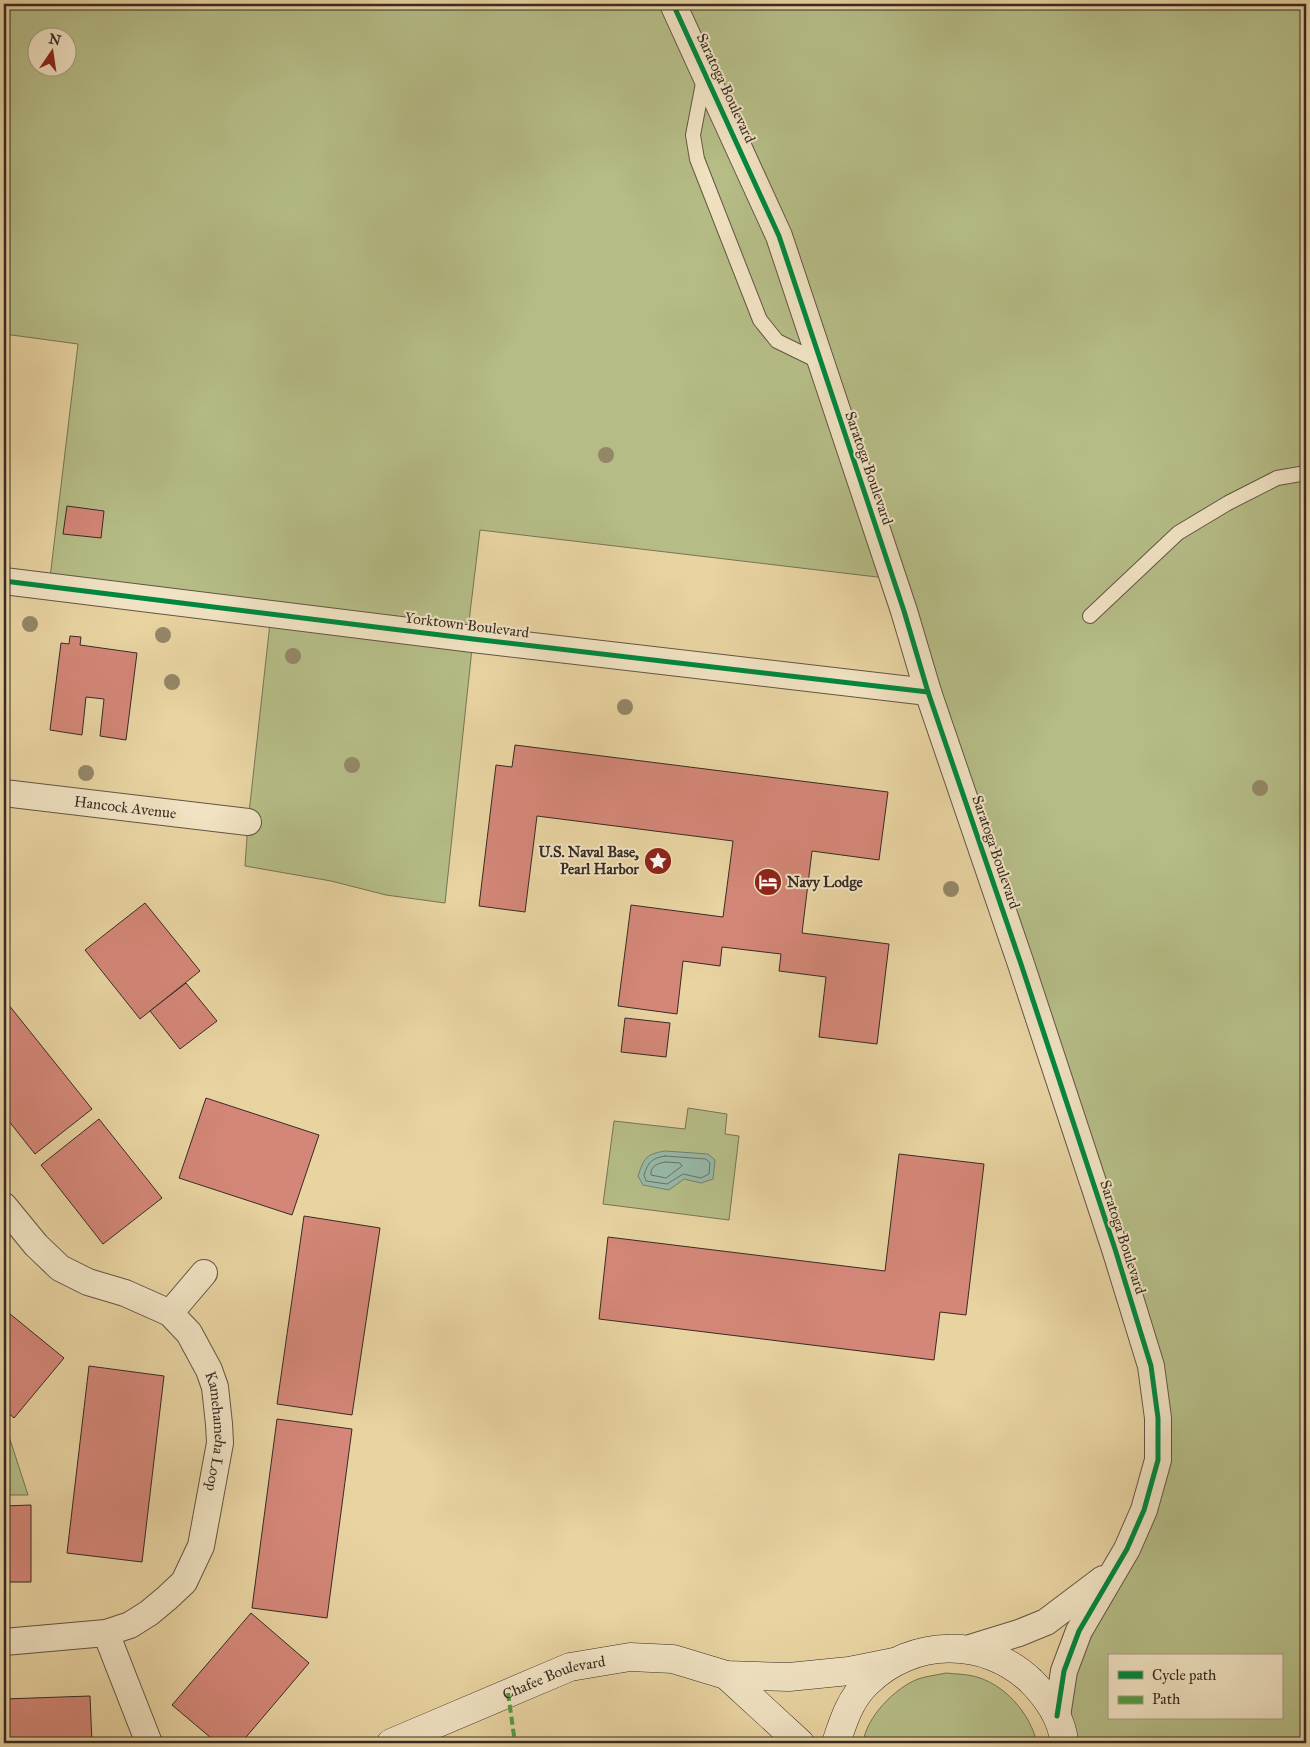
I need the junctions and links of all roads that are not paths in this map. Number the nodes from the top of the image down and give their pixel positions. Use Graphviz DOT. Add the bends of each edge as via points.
graph roads {
  1 [pos="673,4"];
  2 [pos="705,73"];
  3 [pos="820,362"];
  4 [pos="1306,473"];
  5 [pos="4,581"];
  6 [pos="1090,616"];
  7 [pos="928,692"];
  8 [pos="4,793"];
  9 [pos="248,822"];
  10 [pos="4,1206"];
  11 [pos="204,1273"];
  12 [pos="170,1313"];
  13 [pos="1112,1573"];
  14 [pos="106,1633"];
  15 [pos="4,1642"];
  16 [pos="967,1649"];
  17 [pos="894,1662"];
  18 [pos="726,1675"];
  19 [pos="1063,1735"];
  20 [pos="149,1743"];
  21 [pos="391,1743"];
  22 [pos="800,1743"];
  23 [pos="836,1743"];
  1 -- 2 [label="street, Saratoga Boulevard"];
  2 -- 3 [label="street, Saratoga Boulevard" via="780,236"];
  2 -- 3 [label="lane" via="693,135 697,159 760,320 777,342"];
  3 -- 7 [label="street, Saratoga Boulevard"];
  4 -- 6 [label="lane" via="1277,478 1178,532"];
  5 -- 7 [label="street, Yorktown Boulevard"];
  7 -- 13 [label="street, Saratoga Boulevard" via="1152,1366 1158,1418 1158,1460 1144,1510 1127,1549"];
  8 -- 9 [label="street, Hancock Avenue"];
  10 -- 12 [label="street, Kamehameha Loop" via="60,1268"];
  11 -- 12 [label="street"];
  12 -- 14 [label="street, Kamehameha Loop" via="189,1332 215,1387 220,1443 200,1546 184,1582 149,1613 130,1625"];
  13 -- 16 [label="street, Saratoga Boulevard" via="1046,1622"];
  13 -- 19 [label="street, Saratoga Boulevard" via="1079,1631 1064,1671"];
  14 -- 15 [label="street, Kamehameha Loop"];
  14 -- 20 [label="street"];
  16 -- 17 [label="street" via="917,1652"];
  16 -- 19 [label="street" via="995,1656 1020,1671 1042,1691"];
  17 -- 18 [label="street, Chafee Boulevard" via="849,1671 789,1677"];
  17 -- 23 [label="street" via="866,1683 846,1712"];
  18 -- 21 [label="street, Chafee Boulevard" via="673,1659 630,1657 570,1667"];
  18 -- 22 [label="street, Chafee Boulevard"];
}
